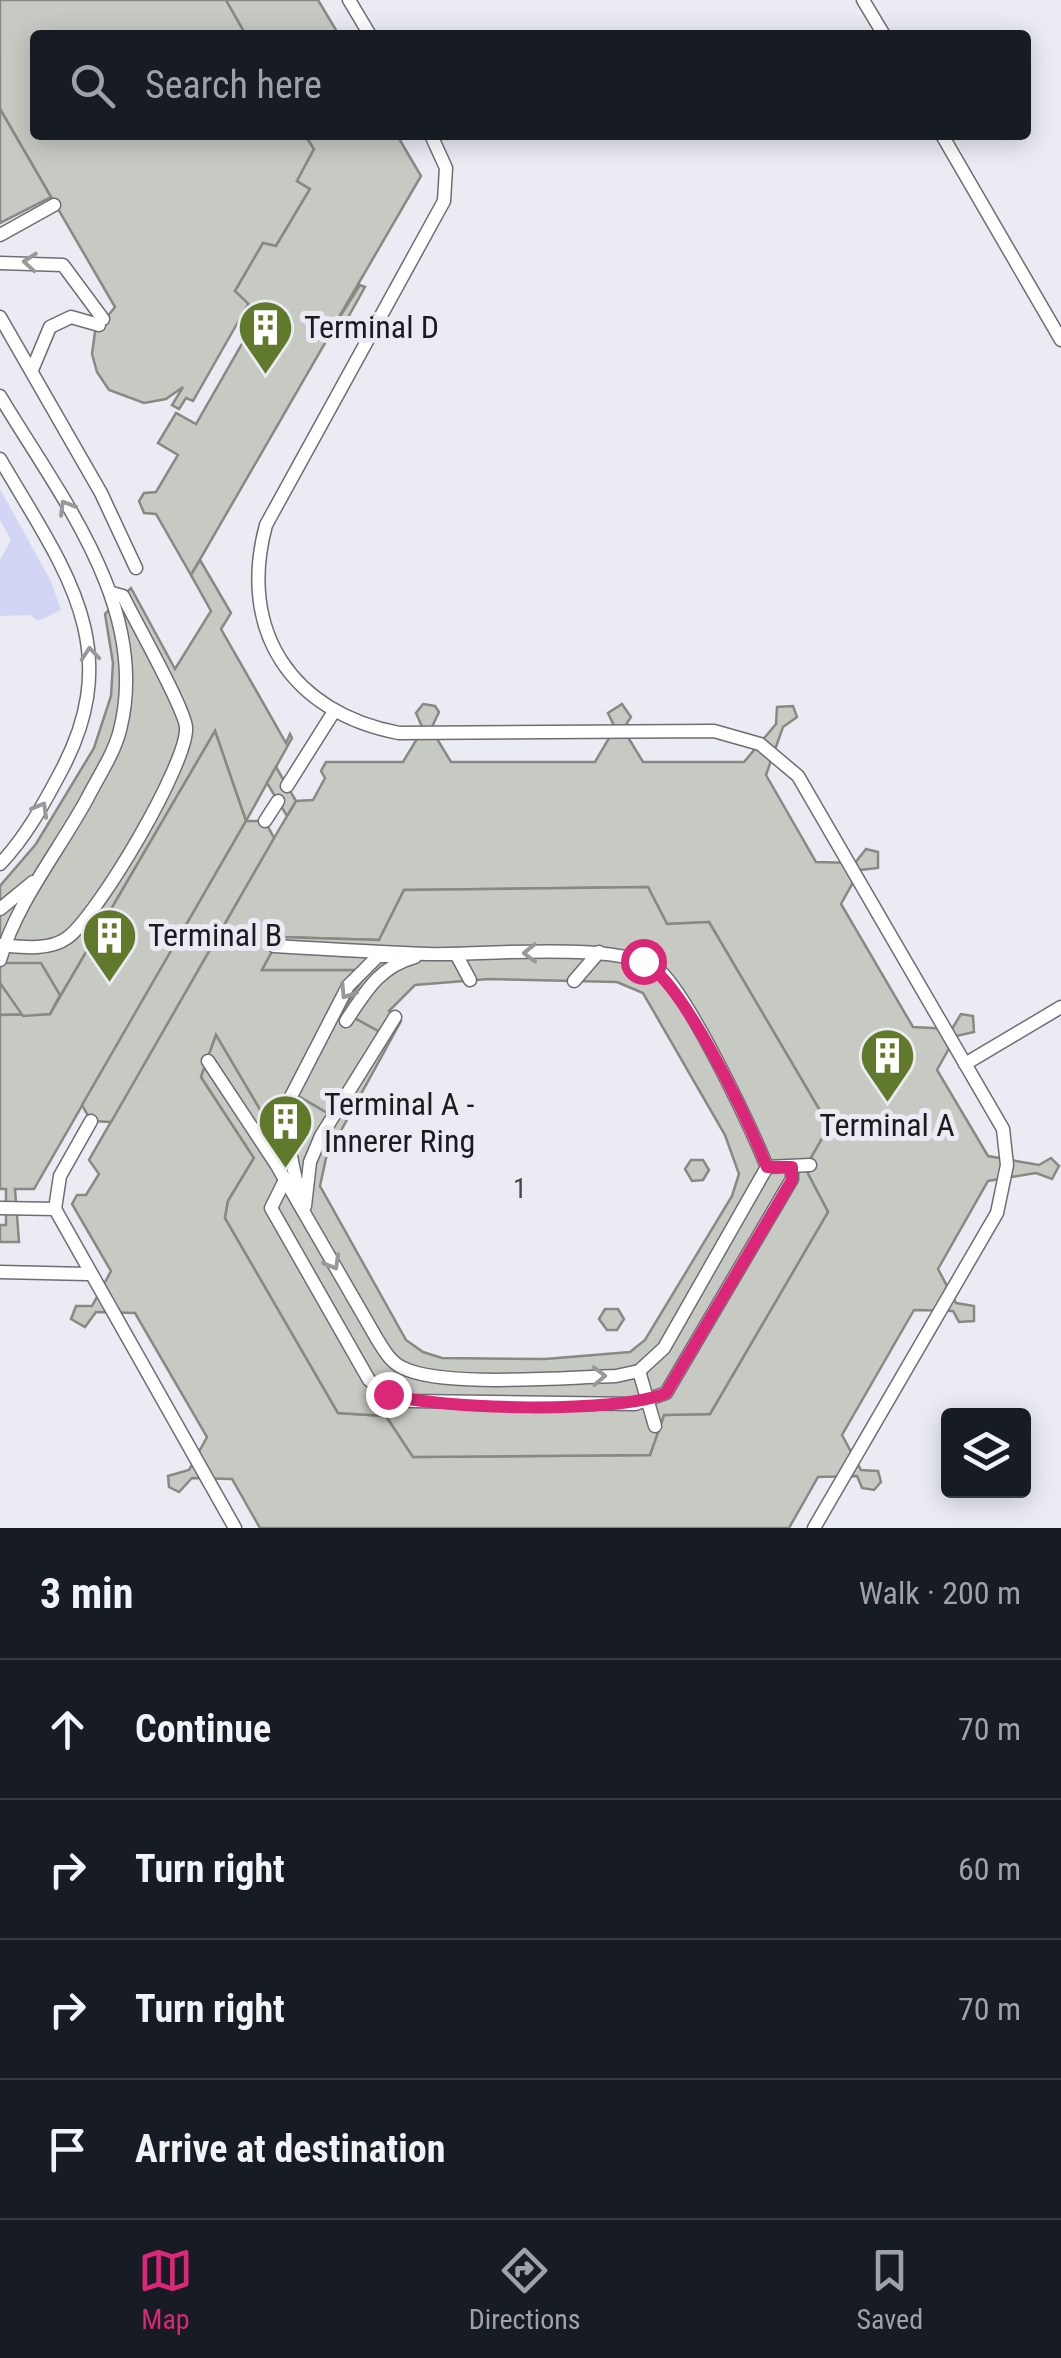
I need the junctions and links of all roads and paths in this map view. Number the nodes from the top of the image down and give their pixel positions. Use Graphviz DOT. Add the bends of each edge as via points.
graph roads {
  1 [pos="863,0"];
  2 [pos="352,1"];
  3 [pos="367,30"];
  4 [pos="881,30"];
  5 [pos="433,140"];
  6 [pos="945,140"];
  7 [pos="54,205"];
  8 [pos="0,234"];
  9 [pos="0,262"];
  10 [pos="0,317"];
  11 [pos="1061,340"];
  12 [pos="32,370"];
  13 [pos="0,396"];
  14 [pos="0,458"];
  15 [pos="136,568"];
  16 [pos="112,593"];
  17 [pos="333,713"];
  18 [pos="287,786"];
  19 [pos="278,801"];
  20 [pos="265,821"];
  21 [pos="0,864"];
  22 [pos="42,874"];
  23 [pos="0,908"];
  24 [pos="2,945"];
  25 [pos="274,946"];
  26 [pos="599,952"];
  27 [pos="428,954"];
  28 [pos="456,954"];
  29 [pos="0,960"];
  30 [pos="470,980"];
  31 [pos="574,981"];
  32 [pos="1061,1007"];
  33 [pos="396,1018"];
  34 [pos="346,1021"];
  35 [pos="208,1061"];
  36 [pos="965,1064"];
  37 [pos="91,1121"];
  38 [pos="810,1164"];
  39 [pos="767,1167"];
  40 [pos="792,1167"];
  41 [pos="284,1180"];
  42 [pos="0,1208"];
  43 [pos="55,1209"];
  44 [pos="304,1214"];
  45 [pos="0,1272"];
  46 [pos="88,1274"];
  47 [pos="638,1371"];
  48 [pos="655,1426"];
  49 [pos="235,1528"];
  50 [pos="814,1528"];
  1 -- 4 [label="lane"];
  2 -- 3 [label="lane"];
  5 -- 17 [label="lane" via="446,168 434,226 273,510 258,554 264,623 280,662"];
  6 -- 11 [label="lane"];
  7 -- 8 [label="lane"];
  12 -- 9 [label="lane, one-way" via="50,326 70,317 101,322 64,266"];
  10 -- 12 [label="lane"];
  12 -- 15 [label="lane"];
  16 -- 13 [label="lane, one-way"];
  21 -- 14 [label="lane, one-way" via="34,821 74,749 88,710 91,670 86,623 71,582"];
  16 -- 22 [label="lane" via="128,664 120,734"];
  16 -- 24 [label="lane" via="123,596 180,710 186,741 147,822 84,921 54,944"];
  17 -- 18 [label="lane"];
  17 -- 36 [label="lane" via="399,733 714,731 760,744 798,776"];
  19 -- 20 [label="lane"];
  22 -- 23 [label="lane"];
  22 -- 24 [label="lane"];
  24 -- 29 [label="lane"];
  25 -- 27 [label="lane"];
  26 -- 28 [label="lane, one-way"];
  26 -- 31 [label="lane"];
  26 -- 39 [label="lane" via="660,970"];
  27 -- 28 [label="lane"];
  27 -- 34 [label="lane" via="396,962 376,976"];
  27 -- 44 [label="lane, one-way" via="378,956 348,986 282,1114"];
  28 -- 30 [label="lane"];
  32 -- 36 [label="lane"];
  33 -- 44 [label="lane" via="321,1136 310,1162"];
  35 -- 41 [label="lane"];
  36 -- 50 [label="lane" via="1003,1129 1008,1165 996,1213"];
  37 -- 43 [label="lane" via="60,1176"];
  38 -- 40 [label="lane"];
  39 -- 40 [label="lane"];
  39 -- 47 [label="lane" via="664,1348"];
  40 -- 41 [label="lane" via="792,1180 666,1393 635,1404 431,1403 388,1394 369,1380 271,1208"];
  41 -- 44 [label="lane"];
  42 -- 43 [label="lane"];
  43 -- 46 [label="lane"];
  44 -- 47 [label="lane, one-way" via="377,1339 406,1370 446,1377"];
  45 -- 46 [label="lane"];
  46 -- 49 [label="lane"];
  47 -- 48 [label="lane"];
}
